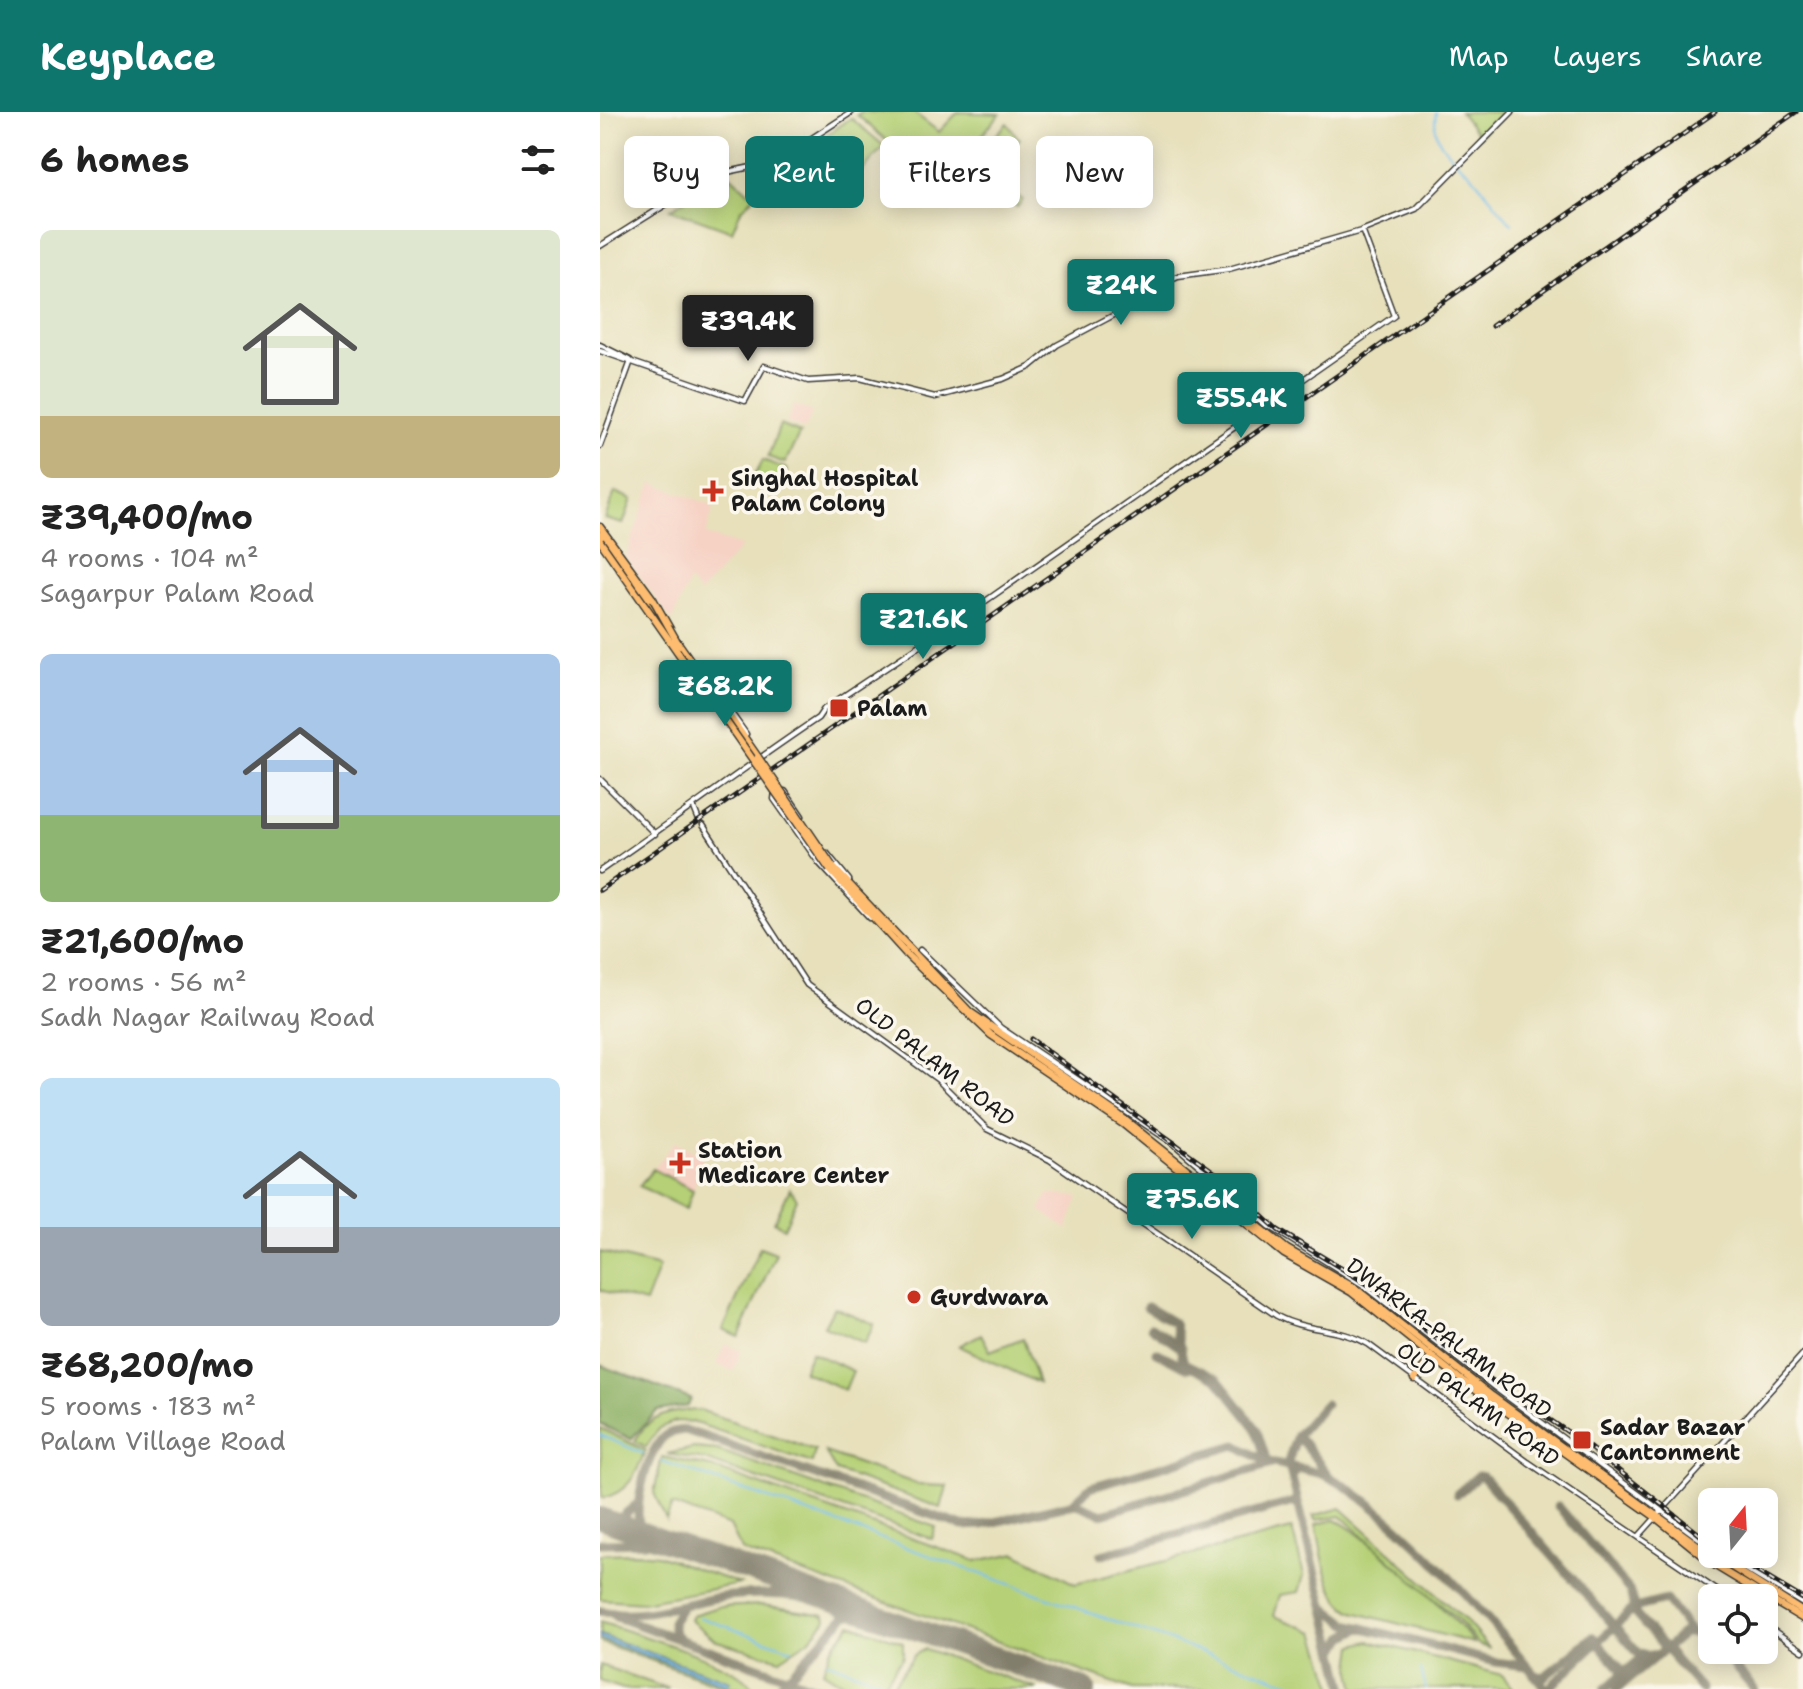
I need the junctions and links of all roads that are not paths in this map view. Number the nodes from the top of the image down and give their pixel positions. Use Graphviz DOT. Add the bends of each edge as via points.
graph roads {
  1 [pos="852,112"];
  2 [pos="1512,112"];
  3 [pos="1362,230"];
  4 [pos="600,246"];
  5 [pos="600,348"];
  6 [pos="631,361"];
  7 [pos="600,446"];
  8 [pos="600,530"];
  9 [pos="600,544"];
  10 [pos="679,645"];
  11 [pos="760,756"];
  12 [pos="752,762"];
  13 [pos="600,779"];
  14 [pos="694,808"];
  15 [pos="698,818"];
  16 [pos="703,825"];
  17 [pos="655,834"];
  18 [pos="600,871"];
  19 [pos="882,924"];
  20 [pos="894,936"];
  21 [pos="920,950"];
  22 [pos="1803,1354"];
  23 [pos="1432,1357"];
  24 [pos="1414,1379"];
  25 [pos="1657,1512"];
  26 [pos="1639,1536"];
  27 [pos="1698,1539"];
  28 [pos="1743,1568"];
  29 [pos="1708,1584"];
  30 [pos="1803,1604"];
  31 [pos="1803,1612"];
  32 [pos="1803,1619"];
  33 [pos="1778,1634"];
  34 [pos="1803,1651"];
  1 -- 4 [label="street" via="775,162 713,175"];
  2 -- 3 [label="street" via="1416,209"];
  3 -- 6 [label="street" via="1229,269 1178,276 1057,345 1030,367 944,397 860,378 808,381 767,366 745,401"];
  3 -- 11 [label="street" via="1394,316"];
  5 -- 6 [label="street"];
  6 -- 7 [label="street"];
  8 -- 10 [label="main road, bridge"];
  8 -- 10 [label="main road, bridge" via="653,599"];
  8 -- 11 [label="street"];
  9 -- 12 [label="street"];
  9 -- 19 [label="main road, bridge" via="830,870"];
  10 -- 19 [label="main road, bridge" via="833,867"];
  11 -- 12 [label="street"];
  12 -- 14 [label="street"];
  13 -- 17 [label="street"];
  14 -- 15 [label="street"];
  14 -- 17 [label="street"];
  16 -- 24 [label="street, OLD PALAM ROAD" via="798,975 938,1080 987,1129 1050,1160 1277,1316 1358,1338"];
  17 -- 18 [label="street"];
  19 -- 20 [label="main road"];
  20 -- 20 [label="street" via="819,863 774,799 775,791 785,791"];
  20 -- 23 [label="main road, DWARKA-PALAM ROAD" via="991,1035 1123,1124 1275,1247 1351,1292"];
  20 -- 25 [label="main road, DWARKA-PALAM ROAD" via="994,1031 1119,1115 1269,1235 1355,1288 1492,1396"];
  21 -- 25 [label="street" via="1001,1028 1174,1144 1269,1226 1363,1285"];
  22 -- 25 [label="street"];
  23 -- 24 [label="main road"];
  23 -- 25 [label="main road, DWARKA-PALAM ROAD"];
  24 -- 26 [label="street, OLD PALAM ROAD"];
  25 -- 26 [label="street"];
  25 -- 27 [label="street"];
  25 -- 31 [label="main road, DWARKA-PALAM ROAD"];
  25 -- 32 [label="main road" via="1717,1567"];
  26 -- 29 [label="street, OLD PALAM ROAD"];
  28 -- 30 [label="street"];
  33 -- 34 [label="street"];
}
